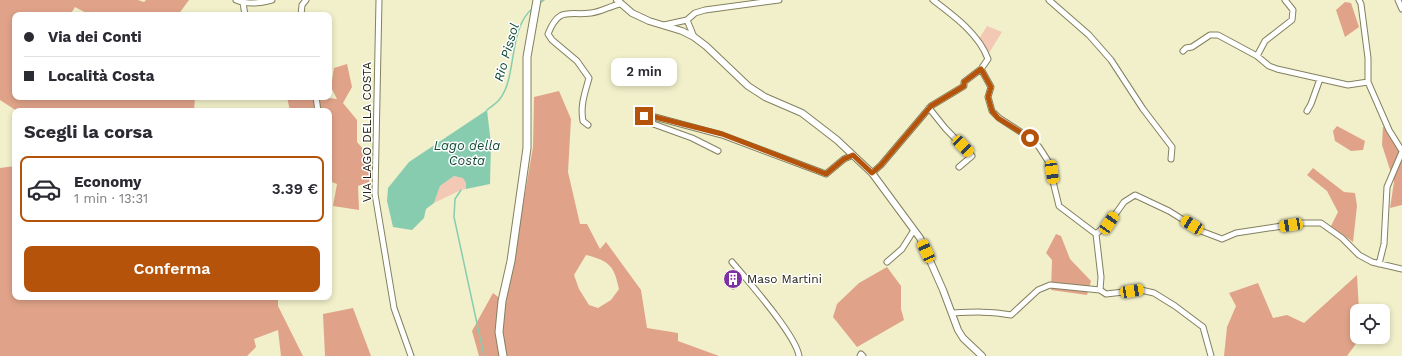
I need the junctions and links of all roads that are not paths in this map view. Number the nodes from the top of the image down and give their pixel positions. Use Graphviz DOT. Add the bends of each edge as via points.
graph roads {
  1 [pos="236,0"];
  2 [pos="272,0"];
  3 [pos="305,0"];
  4 [pos="379,0"];
  5 [pos="537,0"];
  6 [pos="780,0"];
  7 [pos="933,0"];
  8 [pos="1049,0"];
  9 [pos="1285,0"];
  10 [pos="1359,0"];
  11 [pos="1398,0"];
  12 [pos="619,2"];
  13 [pos="243,3"];
  14 [pos="1402,9"];
  15 [pos="244,12"];
  16 [pos="301,12"];
  17 [pos="685,20"];
  18 [pos="664,25"];
  19 [pos="682,31"];
  20 [pos="694,37"];
  21 [pos="1183,50"];
  22 [pos="1256,56"];
  23 [pos="981,69"];
  24 [pos="1320,79"];
  25 [pos="1368,82"];
  26 [pos="929,108"];
  27 [pos="1307,112"];
  28 [pos="588,125"];
  29 [pos="718,151"];
  30 [pos="1402,152"];
  31 [pos="853,155"];
  32 [pos="1171,159"];
  33 [pos="959,166"];
  34 [pos="872,173"];
  35 [pos="914,230"];
  36 [pos="1096,234"];
  37 [pos="732,262"];
  38 [pos="887,262"];
  39 [pos="1379,264"];
  40 [pos="1402,269"];
  41 [pos="1100,290"];
  42 [pos="952,313"];
  43 [pos="411,356"];
  44 [pos="502,356"];
  45 [pos="799,356"];
  46 [pos="982,356"];
  47 [pos="1211,356"];
  1 -- 13 [label="street"];
  2 -- 13 [label="street"];
  3 -- 16 [label="street"];
  4 -- 43 [label="street, VIA LAGO DELLA COSTA" via="375,194 394,308"];
  5 -- 44 [label="main road" via="527,57 527,148 511,261 502,301 499,332"];
  6 -- 17 [label="street" via="705,10"];
  7 -- 23 [label="street" via="961,21 985,51 988,58"];
  8 -- 32 [label="street" via="1089,35 1111,60 1143,110 1172,147"];
  9 -- 22 [label="street" via="1293,10 1292,20 1265,41"];
  10 -- 25 [label="street" via="1368,58"];
  11 -- 14 [label="street"];
  12 -- 18 [label="street" via="632,13"];
  12 -- 28 [label="street" via="589,14 560,15 548,34 577,61 589,78 581,110 583,121"];
  13 -- 15 [label="street"];
  17 -- 18 [label="street"];
  17 -- 19 [label="street"];
  17 -- 20 [label="street"];
  18 -- 19 [label="street"];
  19 -- 20 [label="street"];
  20 -- 31 [label="street" via="748,86 765,97 802,113"];
  21 -- 22 [label="street" via="1210,35 1218,35"];
  22 -- 24 [label="street" via="1277,69"];
  23 -- 26 [label="street" via="966,79 964,86"];
  23 -- 36 [label="street" via="991,87 988,97 992,111 1039,147 1048,161 1059,206"];
  24 -- 25 [label="street" via="1348,85"];
  24 -- 27 [label="street"];
  25 -- 30 [label="street" via="1389,130"];
  26 -- 33 [label="street" via="972,156"];
  26 -- 34 [label="street"];
  29 -- 31 [label="street" via="692,138 645,121 644,116 722,134 826,174"];
  30 -- 39 [label="street" via="1387,187 1384,244"];
  31 -- 34 [label="street"];
  34 -- 35 [label="street"];
  35 -- 38 [label="street" via="902,249"];
  35 -- 42 [label="street" via="920,238"];
  36 -- 39 [label="street" via="1109,223 1124,202 1135,195 1222,240 1236,233 1302,223 1321,223 1342,238 1358,255"];
  36 -- 41 [label="street"];
  37 -- 45 [label="street" via="780,322 798,350"];
  39 -- 40 [label="street"];
  41 -- 42 [label="street" via="1050,285 1038,290 1011,315 979,311"];
  41 -- 47 [label="street" via="1106,294 1142,290 1154,293 1176,306 1203,327"];
  42 -- 46 [label="street" via="963,338"];
}
